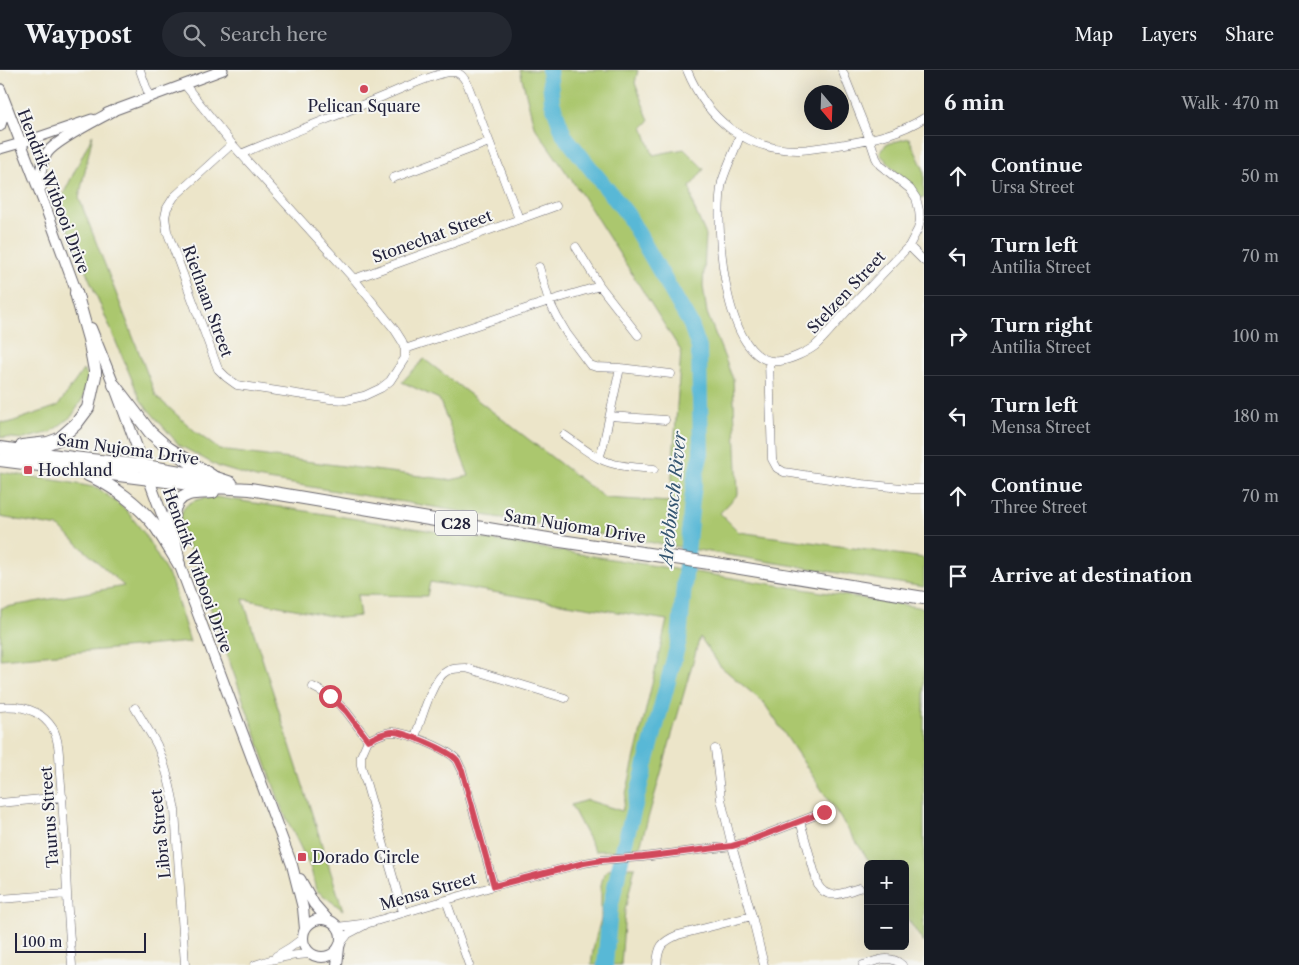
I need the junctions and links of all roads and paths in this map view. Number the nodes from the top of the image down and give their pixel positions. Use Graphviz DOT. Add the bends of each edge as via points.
graph roads {
  1 [pos="140,70"];
  2 [pos="223,70"];
  3 [pos="687,70"];
  4 [pos="842,70"];
  5 [pos="185,85"];
  6 [pos="0,89"];
  7 [pos="150,98"];
  8 [pos="0,102"];
  9 [pos="113,111"];
  10 [pos="924,118"];
  11 [pos="0,126"];
  12 [pos="740,136"];
  13 [pos="870,140"];
  14 [pos="489,142"];
  15 [pos="21,143"];
  16 [pos="232,144"];
  17 [pos="0,149"];
  18 [pos="241,154"];
  19 [pos="393,178"];
  20 [pos="44,203"];
  21 [pos="556,206"];
  22 [pos="519,219"];
  23 [pos="909,246"];
  24 [pos="576,247"];
  25 [pos="924,261"];
  26 [pos="539,267"];
  27 [pos="354,279"];
  28 [pos="600,286"];
  29 [pos="76,293"];
  30 [pos="549,301"];
  31 [pos="638,335"];
  32 [pos="405,349"];
  33 [pos="769,361"];
  34 [pos="620,368"];
  35 [pos="671,374"];
  36 [pos="114,385"];
  37 [pos="610,416"];
  38 [pos="665,420"];
  39 [pos="564,435"];
  40 [pos="1,452"];
  41 [pos="599,458"];
  42 [pos="144,466"];
  43 [pos="70,469"];
  44 [pos="654,469"];
  45 [pos="216,478"];
  46 [pos="150,479"];
  47 [pos="924,488"];
  48 [pos="250,489"];
  49 [pos="179,564"];
  50 [pos="924,598"];
  51 [pos="313,687"];
  52 [pos="565,698"];
  53 [pos="0,707"];
  54 [pos="135,708"];
  55 [pos="415,737"];
  56 [pos="368,740"];
  57 [pos="716,749"];
  58 [pos="62,796"];
  59 [pos="0,803"];
  60 [pos="824,812"];
  61 [pos="800,821"];
  62 [pos="732,846"];
  63 [pos="292,865"];
  64 [pos="494,886"];
  65 [pos="859,888"];
  66 [pos="67,894"];
  67 [pos="0,899"];
  68 [pos="446,900"];
  69 [pos="403,912"];
  70 [pos="752,916"];
  71 [pos="368,923"];
  72 [pos="333,924"];
  73 [pos="304,934"];
  74 [pos="340,945"];
  75 [pos="315,959"];
  76 [pos="270,960"];
  77 [pos="72,965"];
  78 [pos="185,965"];
  79 [pos="255,965"];
  80 [pos="337,965"];
  81 [pos="469,965"];
  82 [pos="657,965"];
  83 [pos="764,965"];
  84 [pos="863,965"];
  85 [pos="902,965"];
  1 -- 7 [label="street"];
  2 -- 5 [label="street"];
  3 -- 12 [label="street" via="699,96 710,110"];
  4 -- 13 [label="street, Stelzen Street"];
  5 -- 7 [label="street"];
  5 -- 16 [label="street"];
  6 -- 15 [label="main road, Hendrik Witbooi Drive"];
  7 -- 9 [label="street"];
  8 -- 11 [label="main road" via="3,117"];
  9 -- 15 [label="street"];
  9 -- 20 [label="main road" via="47,153 40,173"];
  10 -- 13 [label="street" via="907,128"];
  12 -- 13 [label="street" via="772,147 802,150"];
  12 -- 33 [label="street" via="722,182 720,232 725,283 746,342 755,353"];
  13 -- 23 [label="street, Stelzen Street" via="880,165 910,189 916,198 920,220"];
  14 -- 18 [label="street, Stonechat Street" via="463,76 445,72"];
  14 -- 19 [label="street"];
  14 -- 22 [label="street, Stonechat Street"];
  15 -- 17 [label="street"];
  15 -- 20 [label="main road, Hendrik Witbooi Drive"];
  16 -- 18 [label="street"];
  16 -- 32 [label="street, Riethaan Street" via="174,197 164,218 218,369 237,385 346,400 382,388 405,358"];
  18 -- 27 [label="street"];
  20 -- 29 [label="main road, Hendrik Witbooi Drive"];
  21 -- 22 [label="street, Stonechat Street"];
  22 -- 27 [label="street, Stonechat Street"];
  23 -- 25 [label="street"];
  23 -- 33 [label="street, Stelzen Street" via="814,347 790,358"];
  24 -- 28 [label="street"];
  26 -- 30 [label="street"];
  27 -- 32 [label="street"];
  28 -- 30 [label="street"];
  28 -- 31 [label="street"];
  29 -- 36 [label="main road, Hendrik Witbooi Drive"];
  29 -- 40 [label="highway" via="95,371 88,408 59,439"];
  30 -- 32 [label="street"];
  30 -- 34 [label="street" via="567,334 590,365"];
  33 -- 47 [label="street" via="772,459 777,468 784,472 862,484"];
  34 -- 35 [label="street"];
  34 -- 37 [label="street"];
  36 -- 42 [label="main road, Hendrik Witbooi Drive"];
  36 -- 45 [label="highway" via="150,432 168,448"];
  37 -- 38 [label="street"];
  37 -- 41 [label="street"];
  39 -- 41 [label="street"];
  40 -- 42 [label="highway, Sam Nujoma Drive / C28"];
  40 -- 43 [label="highway, Sam Nujoma Drive / C28"];
  41 -- 44 [label="street" via="612,464"];
  42 -- 45 [label="highway, Sam Nujoma Drive / C28"];
  42 -- 46 [label="main road, Hendrik Witbooi Drive"];
  43 -- 46 [label="highway, Sam Nujoma Drive / C28"];
  43 -- 49 [label="highway" via="106,483 125,497 155,526"];
  45 -- 48 [label="highway, Sam Nujoma Drive / C28"];
  46 -- 48 [label="highway, Sam Nujoma Drive / C28"];
  46 -- 49 [label="main road, Hendrik Witbooi Drive"];
  48 -- 49 [label="highway" via="189,494 178,501 172,519"];
  48 -- 50 [label="highway, Sam Nujoma Drive / C28"];
  49 -- 63 [label="main road, Hendrik Witbooi Drive"];
  51 -- 56 [label="street" via="330,696 346,711"];
  52 -- 55 [label="street" via="457,668 438,677"];
  53 -- 58 [label="street, Taurus Street" via="13,705 32,710 53,730 57,740"];
  54 -- 78 [label="street, Libra Street" via="156,745 171,787"];
  55 -- 56 [label="street" via="392,731"];
  55 -- 64 [label="street" via="448,753 462,770"];
  56 -- 69 [label="street" via="361,765"];
  57 -- 62 [label="street" via="721,799"];
  58 -- 59 [label="street"];
  58 -- 66 [label="street, Taurus Street"];
  60 -- 61 [label="street, Mensa Street"];
  61 -- 62 [label="street, Mensa Street"];
  61 -- 65 [label="street" via="822,891 834,895"];
  62 -- 64 [label="street, Mensa Street" via="584,863"];
  62 -- 70 [label="street"];
  63 -- 72 [label="main road, Hendrik Witbooi Drive" via="314,904"];
  63 -- 73 [label="main road, Hendrik Witbooi Drive" via="304,908"];
  64 -- 68 [label="street, Mensa Street"];
  66 -- 67 [label="street"];
  66 -- 77 [label="street, Taurus Street"];
  68 -- 69 [label="street, Mensa Street"];
  68 -- 81 [label="street"];
  69 -- 71 [label="street, Mensa Street"];
  70 -- 82 [label="street" via="670,938 658,952"];
  70 -- 83 [label="street"];
  71 -- 72 [label="street, Mensa Street"];
  71 -- 74 [label="street, Mensa Street" via="348,934"];
  72 -- 73 [label="main road" via="323,919 313,922"];
  72 -- 74 [label="main road" via="341,937"];
  73 -- 75 [label="main road" via="304,947"];
  73 -- 76 [label="street"];
  74 -- 75 [label="main road" via="329,956"];
  74 -- 80 [label="main road"];
  75 -- 76 [label="street" via="296,954"];
  76 -- 79 [label="street"];
  84 -- 85 [label="street" via="889,958"];
}
